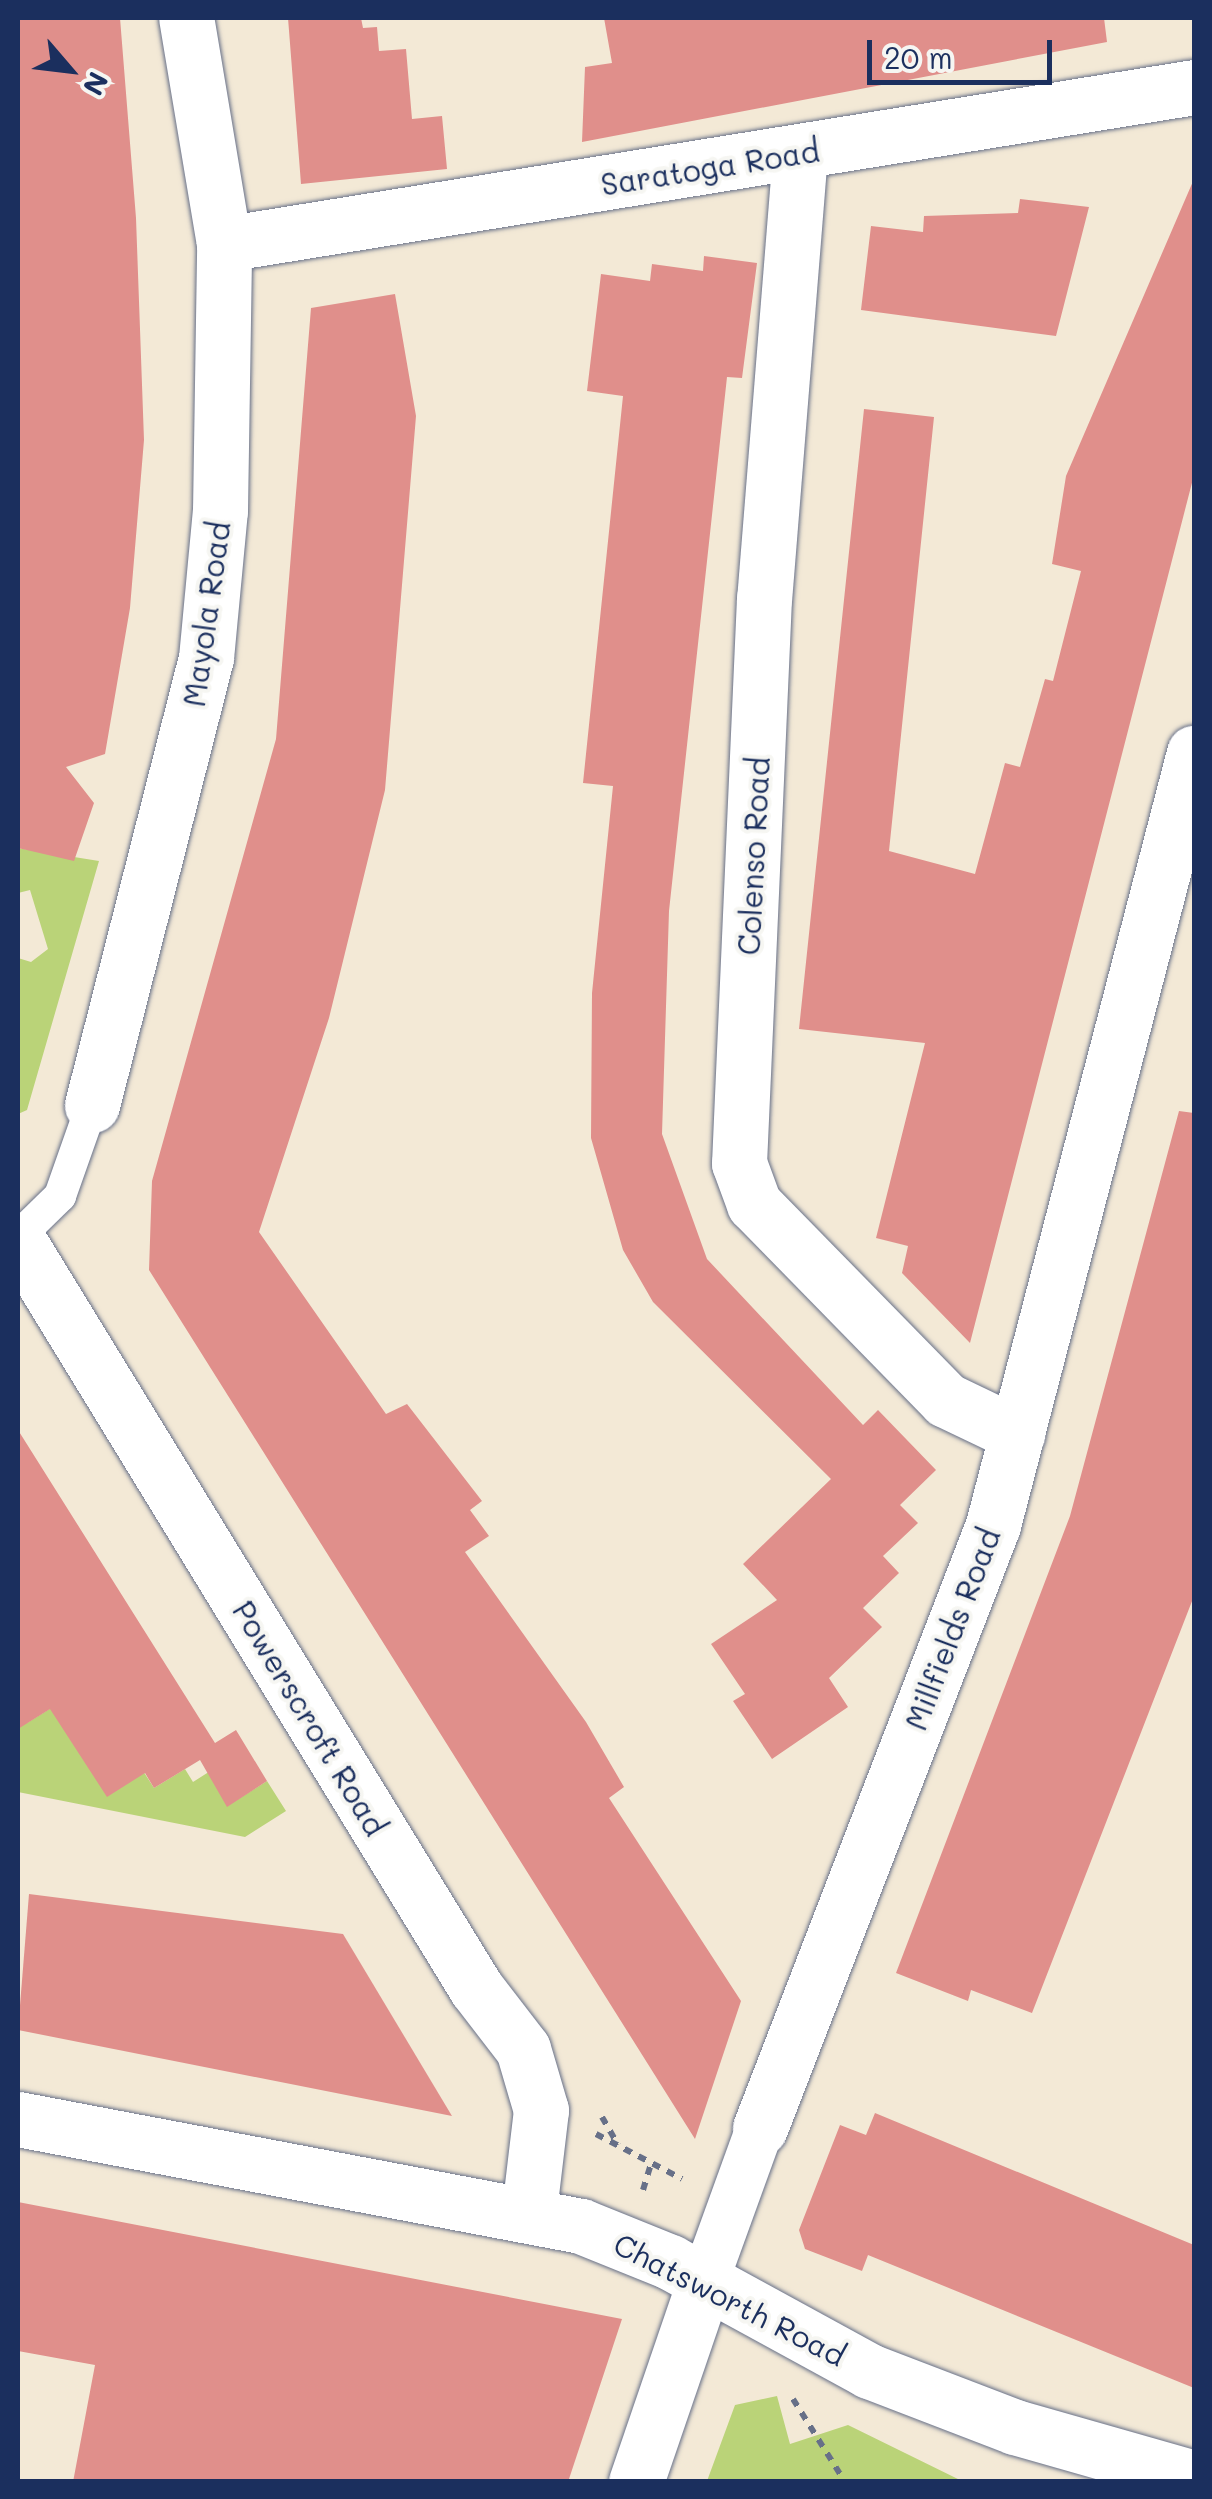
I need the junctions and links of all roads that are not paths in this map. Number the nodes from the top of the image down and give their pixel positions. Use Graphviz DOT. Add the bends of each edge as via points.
graph roads {
  1 [pos="186,18"];
  2 [pos="1194,87"];
  3 [pos="800,153"];
  4 [pos="224,244"];
  5 [pos="1194,752"];
  6 [pos="92,1106"];
  7 [pos="18,1238"];
  8 [pos="1017,1434"];
  9 [pos="18,2119"];
  10 [pos="760,2128"];
  11 [pos="529,2212"];
  12 [pos="705,2280"];
  13 [pos="1194,2478"];
  14 [pos="636,2482"];
  1 -- 4 [label="street, Mayola Road"];
  2 -- 3 [label="street, Saratoga Road"];
  3 -- 4 [label="street, Saratoga Road"];
  3 -- 8 [label="street, Colenso Road" via="764,598 740,1163 754,1204 946,1400"];
  4 -- 6 [label="street, Mayola Road" via="220,511 206,658"];
  5 -- 8 [label="street, Millfields Road"];
  6 -- 7 [label="lane, Mayola Road" via="60,1196"];
  7 -- 11 [label="street, Powerscroft Road" via="476,1988 523,2049 541,2110"];
  8 -- 10 [label="street, Millfields Road" via="993,1525"];
  9 -- 11 [label="street, Chatsworth Road"];
  10 -- 12 [label="street, Millfields Road"];
  11 -- 12 [label="street, Chatsworth Road"];
  12 -- 13 [label="street, Chatsworth Road" via="869,2370 1014,2427"];
  12 -- 14 [label="street, Millfields Road"];
}
